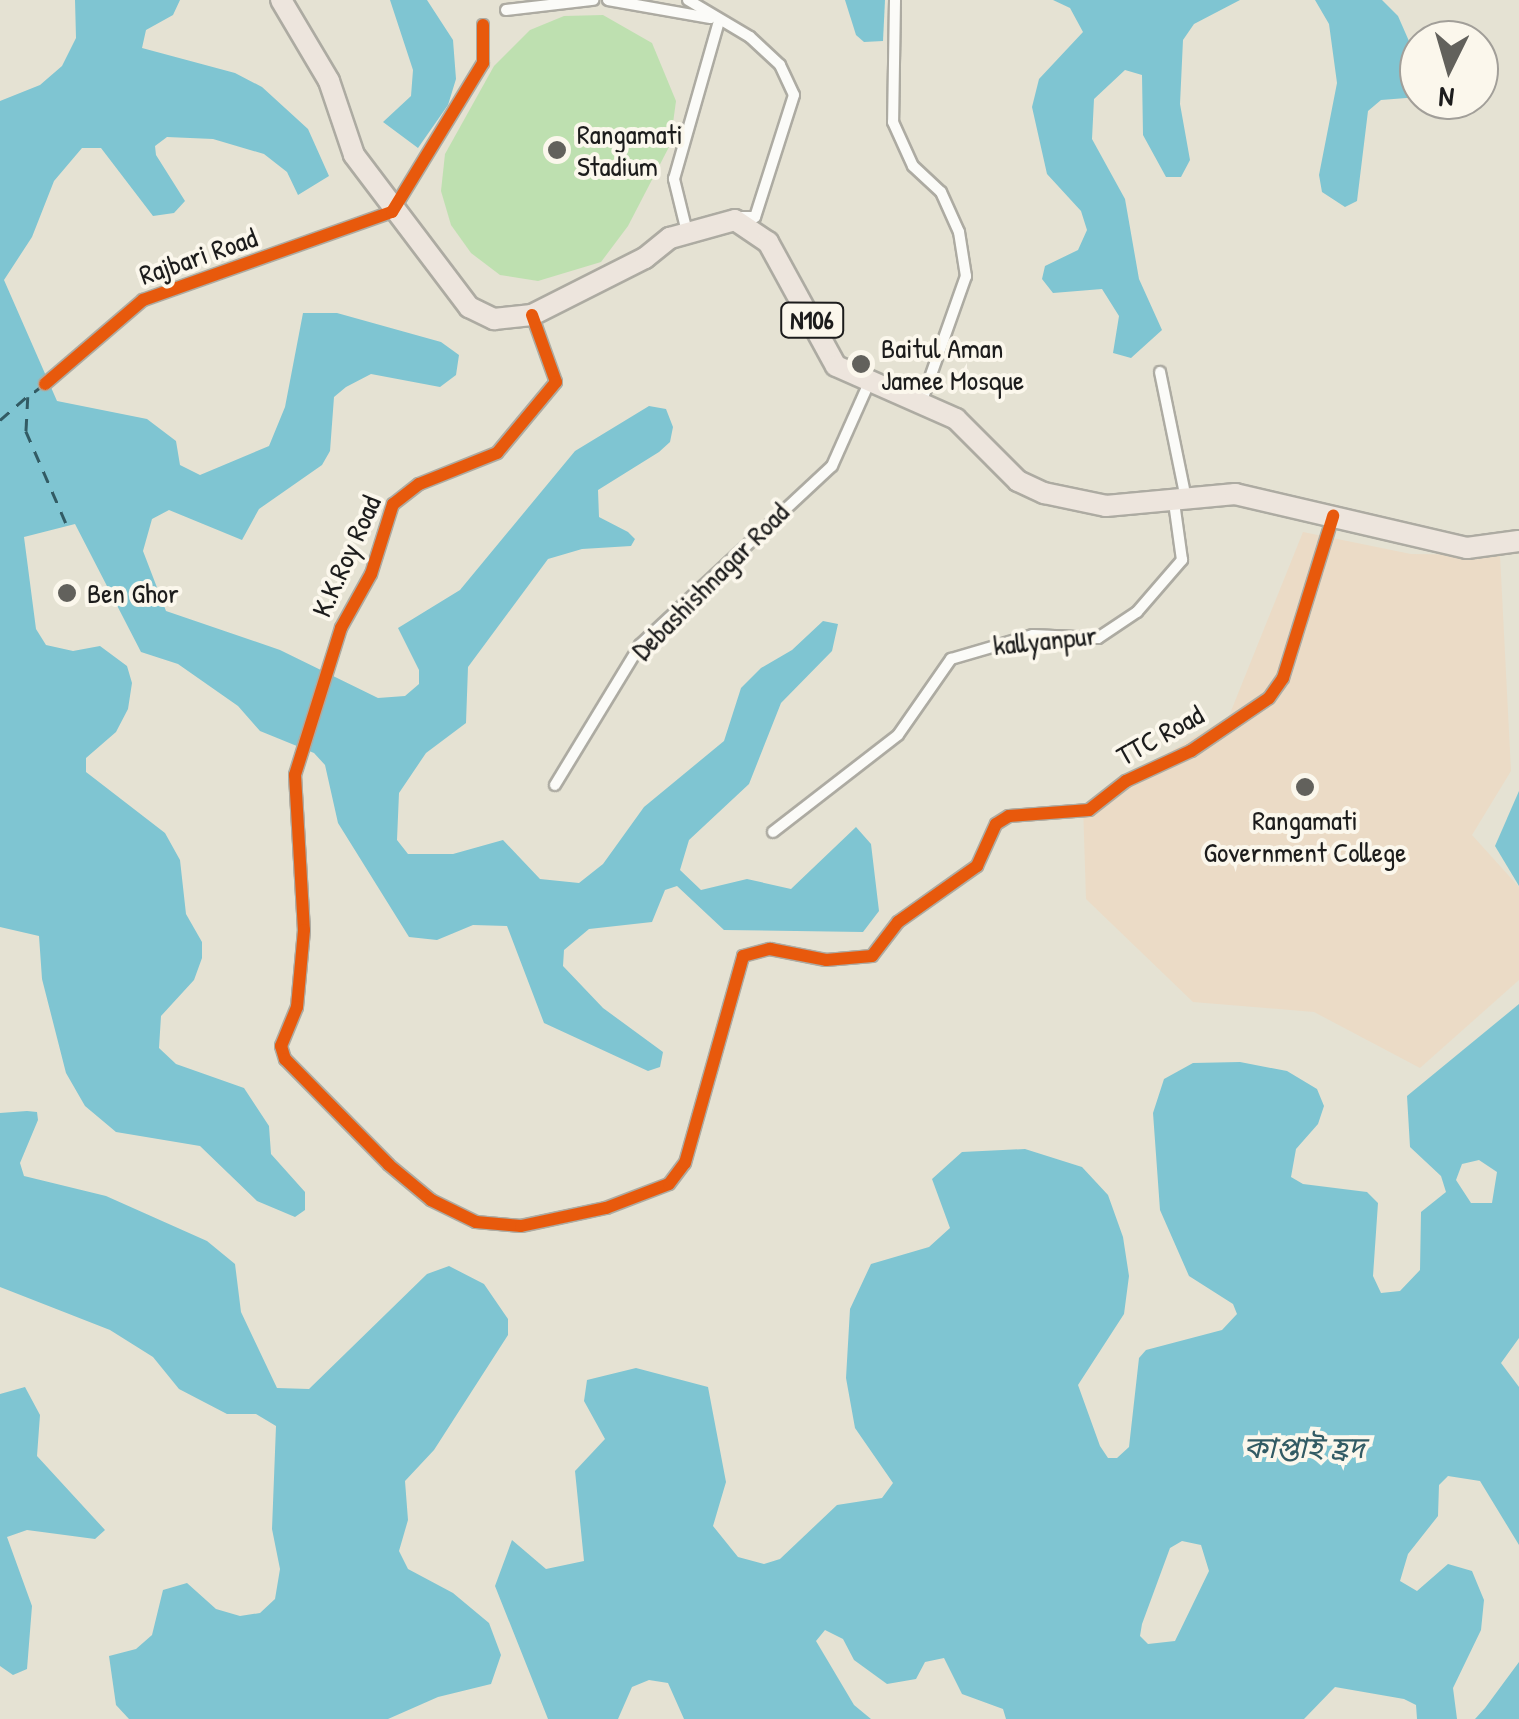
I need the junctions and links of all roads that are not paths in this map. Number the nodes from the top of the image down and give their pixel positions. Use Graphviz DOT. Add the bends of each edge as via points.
graph roads {
  1 [pos="281,0"];
  2 [pos="593,0"];
  3 [pos="608,0"];
  4 [pos="688,0"];
  5 [pos="895,0"];
  6 [pos="506,10"];
  7 [pos="717,20"];
  8 [pos="484,24"];
  9 [pos="392,212"];
  10 [pos="722,218"];
  11 [pos="687,232"];
  12 [pos="532,315"];
  13 [pos="1160,372"];
  14 [pos="869,383"];
  15 [pos="45,384"];
  16 [pos="921,403"];
  17 [pos="1180,501"];
  18 [pos="1334,516"];
  19 [pos="1519,542"];
  20 [pos="297,759"];
  21 [pos="555,785"];
  22 [pos="773,832"];
  1 -- 9 [label="highway" via="329,82 354,155"];
  2 -- 6 [label="street"];
  3 -- 7 [label="street"];
  4 -- 7 [label="street"];
  5 -- 16 [label="street" via="893,122 913,166 941,192 959,232 966,276"];
  7 -- 10 [label="street" via="780,65 794,95 755,216"];
  7 -- 11 [label="street" via="674,179"];
  8 -- 9 [label="street" via="483,63"];
  9 -- 12 [label="highway" via="469,307 494,319"];
  9 -- 15 [label="street, Rajbari Road" via="142,300"];
  10 -- 11 [label="highway"];
  10 -- 14 [label="highway, N106" via="768,242 836,366"];
  11 -- 12 [label="highway"];
  12 -- 20 [label="street, K.K.Roy Road" via="556,382 496,453 403,492 328,666"];
  13 -- 17 [label="street, kallyanpur"];
  14 -- 16 [label="highway, N106"];
  14 -- 21 [label="street, Debashishnagar Road" via="832,466 640,645"];
  16 -- 17 [label="highway, N106" via="956,419 1018,481 1044,493 1106,506"];
  17 -- 18 [label="highway, N106" via="1235,494"];
  17 -- 22 [label="street, kallyanpur" via="1182,560 1137,612 1098,638 1033,636 951,659 898,734"];
  18 -- 19 [label="highway, N106" via="1467,548"];
  18 -- 20 [label="street, TTC Road" via="1283,678 1269,698 1090,810 1008,816 996,824 977,866 898,922 861,961 770,949 743,956 685,1162 669,1184 606,1208 521,1226 476,1222 431,1200 389,1165 282,1053 303,959"];
}
